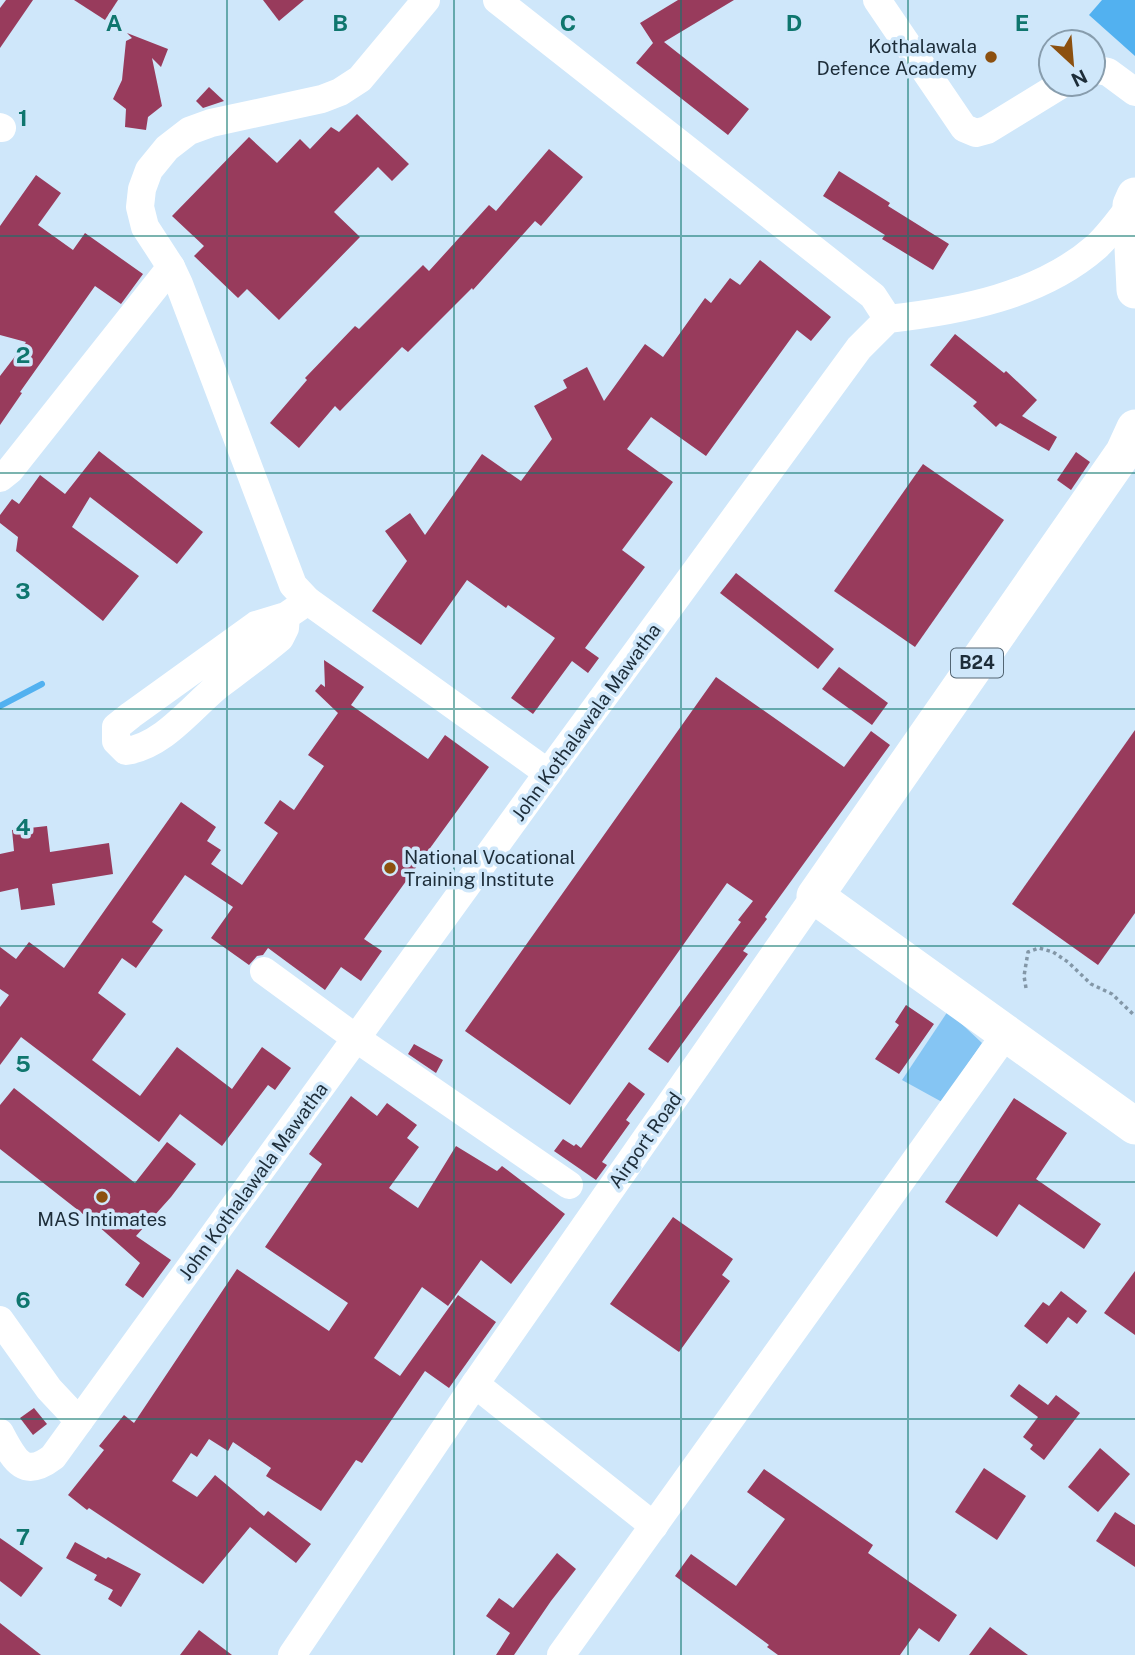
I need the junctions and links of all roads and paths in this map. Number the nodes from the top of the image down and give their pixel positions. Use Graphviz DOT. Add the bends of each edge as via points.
graph roads {
  1 [pos="426,0"];
  2 [pos="497,0"];
  3 [pos="877,0"];
  4 [pos="1107,72"];
  5 [pos="1135,92"];
  6 [pos="1039,98"];
  7 [pos="1133,201"];
  8 [pos="172,267"];
  9 [pos="1135,290"];
  10 [pos="888,319"];
  11 [pos="1135,428"];
  12 [pos="0,478"];
  13 [pos="297,608"];
  14 [pos="548,773"];
  15 [pos="815,896"];
  16 [pos="264,971"];
  17 [pos="1026,988"];
  18 [pos="1135,1016"];
  19 [pos="1006,1034"];
  20 [pos="357,1039"];
  21 [pos="1135,1126"];
  22 [pos="569,1185"];
  23 [pos="0,1320"];
  24 [pos="475,1384"];
  25 [pos="79,1421"];
  26 [pos="0,1433"];
  27 [pos="654,1527"];
  28 [pos="292,1655"];
  29 [pos="561,1655"];
  1 -- 8 [label="street" via="360,79 340,92 211,122 167,148 149,170 141,207 145,227"];
  2 -- 10 [label="street" via="873,296"];
  3 -- 6 [label="street" via="964,128 976,133 987,130"];
  4 -- 5 [label="street"];
  7 -- 9 [label="main road"];
  7 -- 10 [label="street" via="1110,234 1071,266 1045,280 976,304"];
  8 -- 12 [label="street"];
  8 -- 13 [label="street" via="293,585"];
  10 -- 14 [label="street, John Kothalawala Mawatha" via="859,348"];
  11 -- 15 [label="main road, B24" via="1125,452"];
  13 -- 13 [label="street" via="256,625 131,715 116,727 116,741 126,751 140,749 173,726 280,638"];
  13 -- 14 [label="street"];
  14 -- 20 [label="street, John Kothalawala Mawatha"];
  15 -- 19 [label="main road"];
  15 -- 24 [label="street, Airport Road"];
  16 -- 20 [label="street"];
  17 -- 18 [label="path" via="1028,953 1039,948 1068,962"];
  19 -- 21 [label="main road"];
  19 -- 27 [label="street"];
  20 -- 22 [label="street"];
  20 -- 25 [label="street, John Kothalawala Mawatha"];
  23 -- 25 [label="street" via="49,1389"];
  24 -- 27 [label="street"];
  24 -- 28 [label="street, Airport Road"];
  25 -- 26 [label="street, John Kothalawala Mawatha" via="53,1457 36,1468 19,1463"];
  27 -- 29 [label="street"];
}
